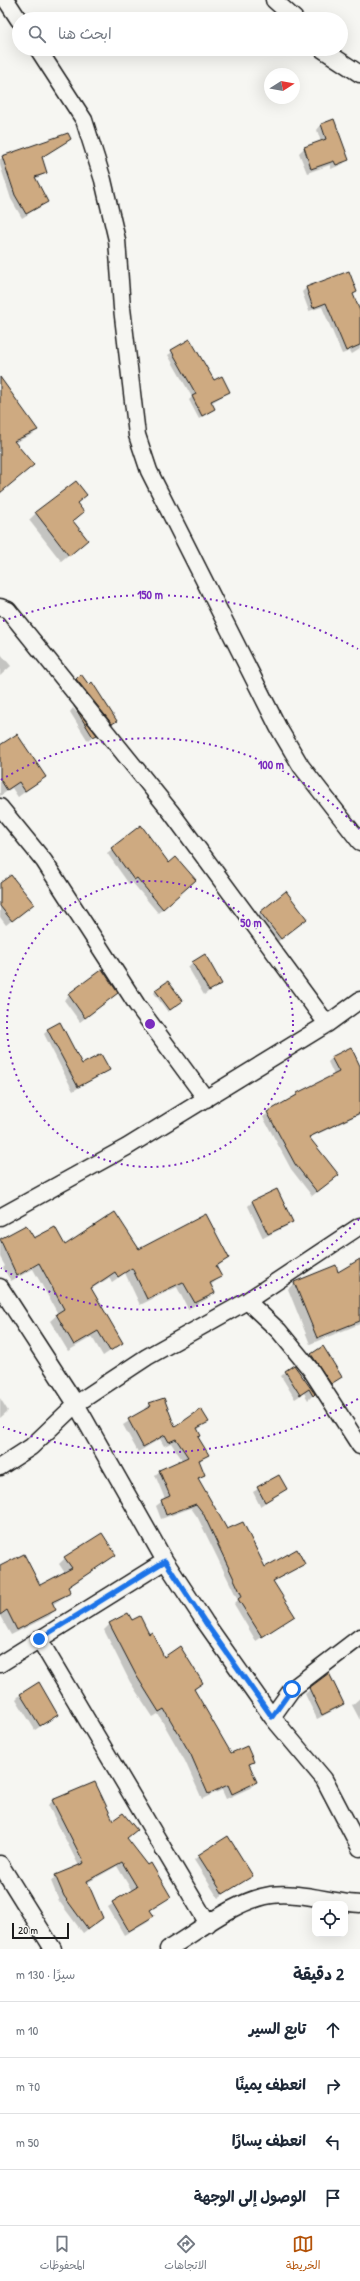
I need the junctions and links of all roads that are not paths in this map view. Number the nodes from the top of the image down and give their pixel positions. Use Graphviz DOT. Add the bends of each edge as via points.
graph roads {
  1 [pos="6,0"];
  2 [pos="274,0"];
  3 [pos="14,12"];
  4 [pos="287,12"];
  5 [pos="43,56"];
  6 [pos="333,56"];
  7 [pos="360,74"];
  8 [pos="0,607"];
  9 [pos="0,807"];
  10 [pos="360,842"];
  11 [pos="360,1000"];
  12 [pos="327,1024"];
  13 [pos="206,1099"];
  14 [pos="0,1217"];
  15 [pos="360,1226"];
  16 [pos="0,1287"];
  17 [pos="247,1301"];
  18 [pos="76,1404"];
  19 [pos="360,1446"];
  20 [pos="0,1467"];
  21 [pos="165,1561"];
  22 [pos="360,1637"];
  23 [pos="39,1639"];
  24 [pos="0,1664"];
  25 [pos="272,1717"];
  26 [pos="360,1848"];
  27 [pos="0,1864"];
  28 [pos="360,1904"];
  29 [pos="208,1924"];
  30 [pos="53,1949"];
  31 [pos="168,1949"];
  1 -- 3 [label="street"];
  2 -- 4 [label="street"];
  5 -- 10 [label="street" via="84,120 104,180 117,240 137,435 149,471 278,727 301,766"];
  6 -- 7 [label="street"];
  8 -- 12 [label="street" via="8,610 170,812"];
  9 -- 13 [label="street" via="44,861 137,1005"];
  11 -- 12 [label="street"];
  12 -- 13 [label="street"];
  13 -- 14 [label="street" via="127,1147"];
  15 -- 17 [label="street"];
  16 -- 18 [label="street"];
  17 -- 18 [label="street" via="148,1357"];
  17 -- 19 [label="street" via="278,1331 311,1370"];
  18 -- 20 [label="street" via="32,1447"];
  18 -- 21 [label="street"];
  21 -- 23 [label="street"];
  21 -- 25 [label="street"];
  22 -- 25 [label="street" via="292,1689"];
  23 -- 24 [label="street"];
  23 -- 29 [label="street"];
  25 -- 26 [label="street" via="324,1779"];
  27 -- 30 [label="street"];
  28 -- 29 [label="street" via="316,1897 272,1895 237,1907"];
  29 -- 31 [label="street"];
}
